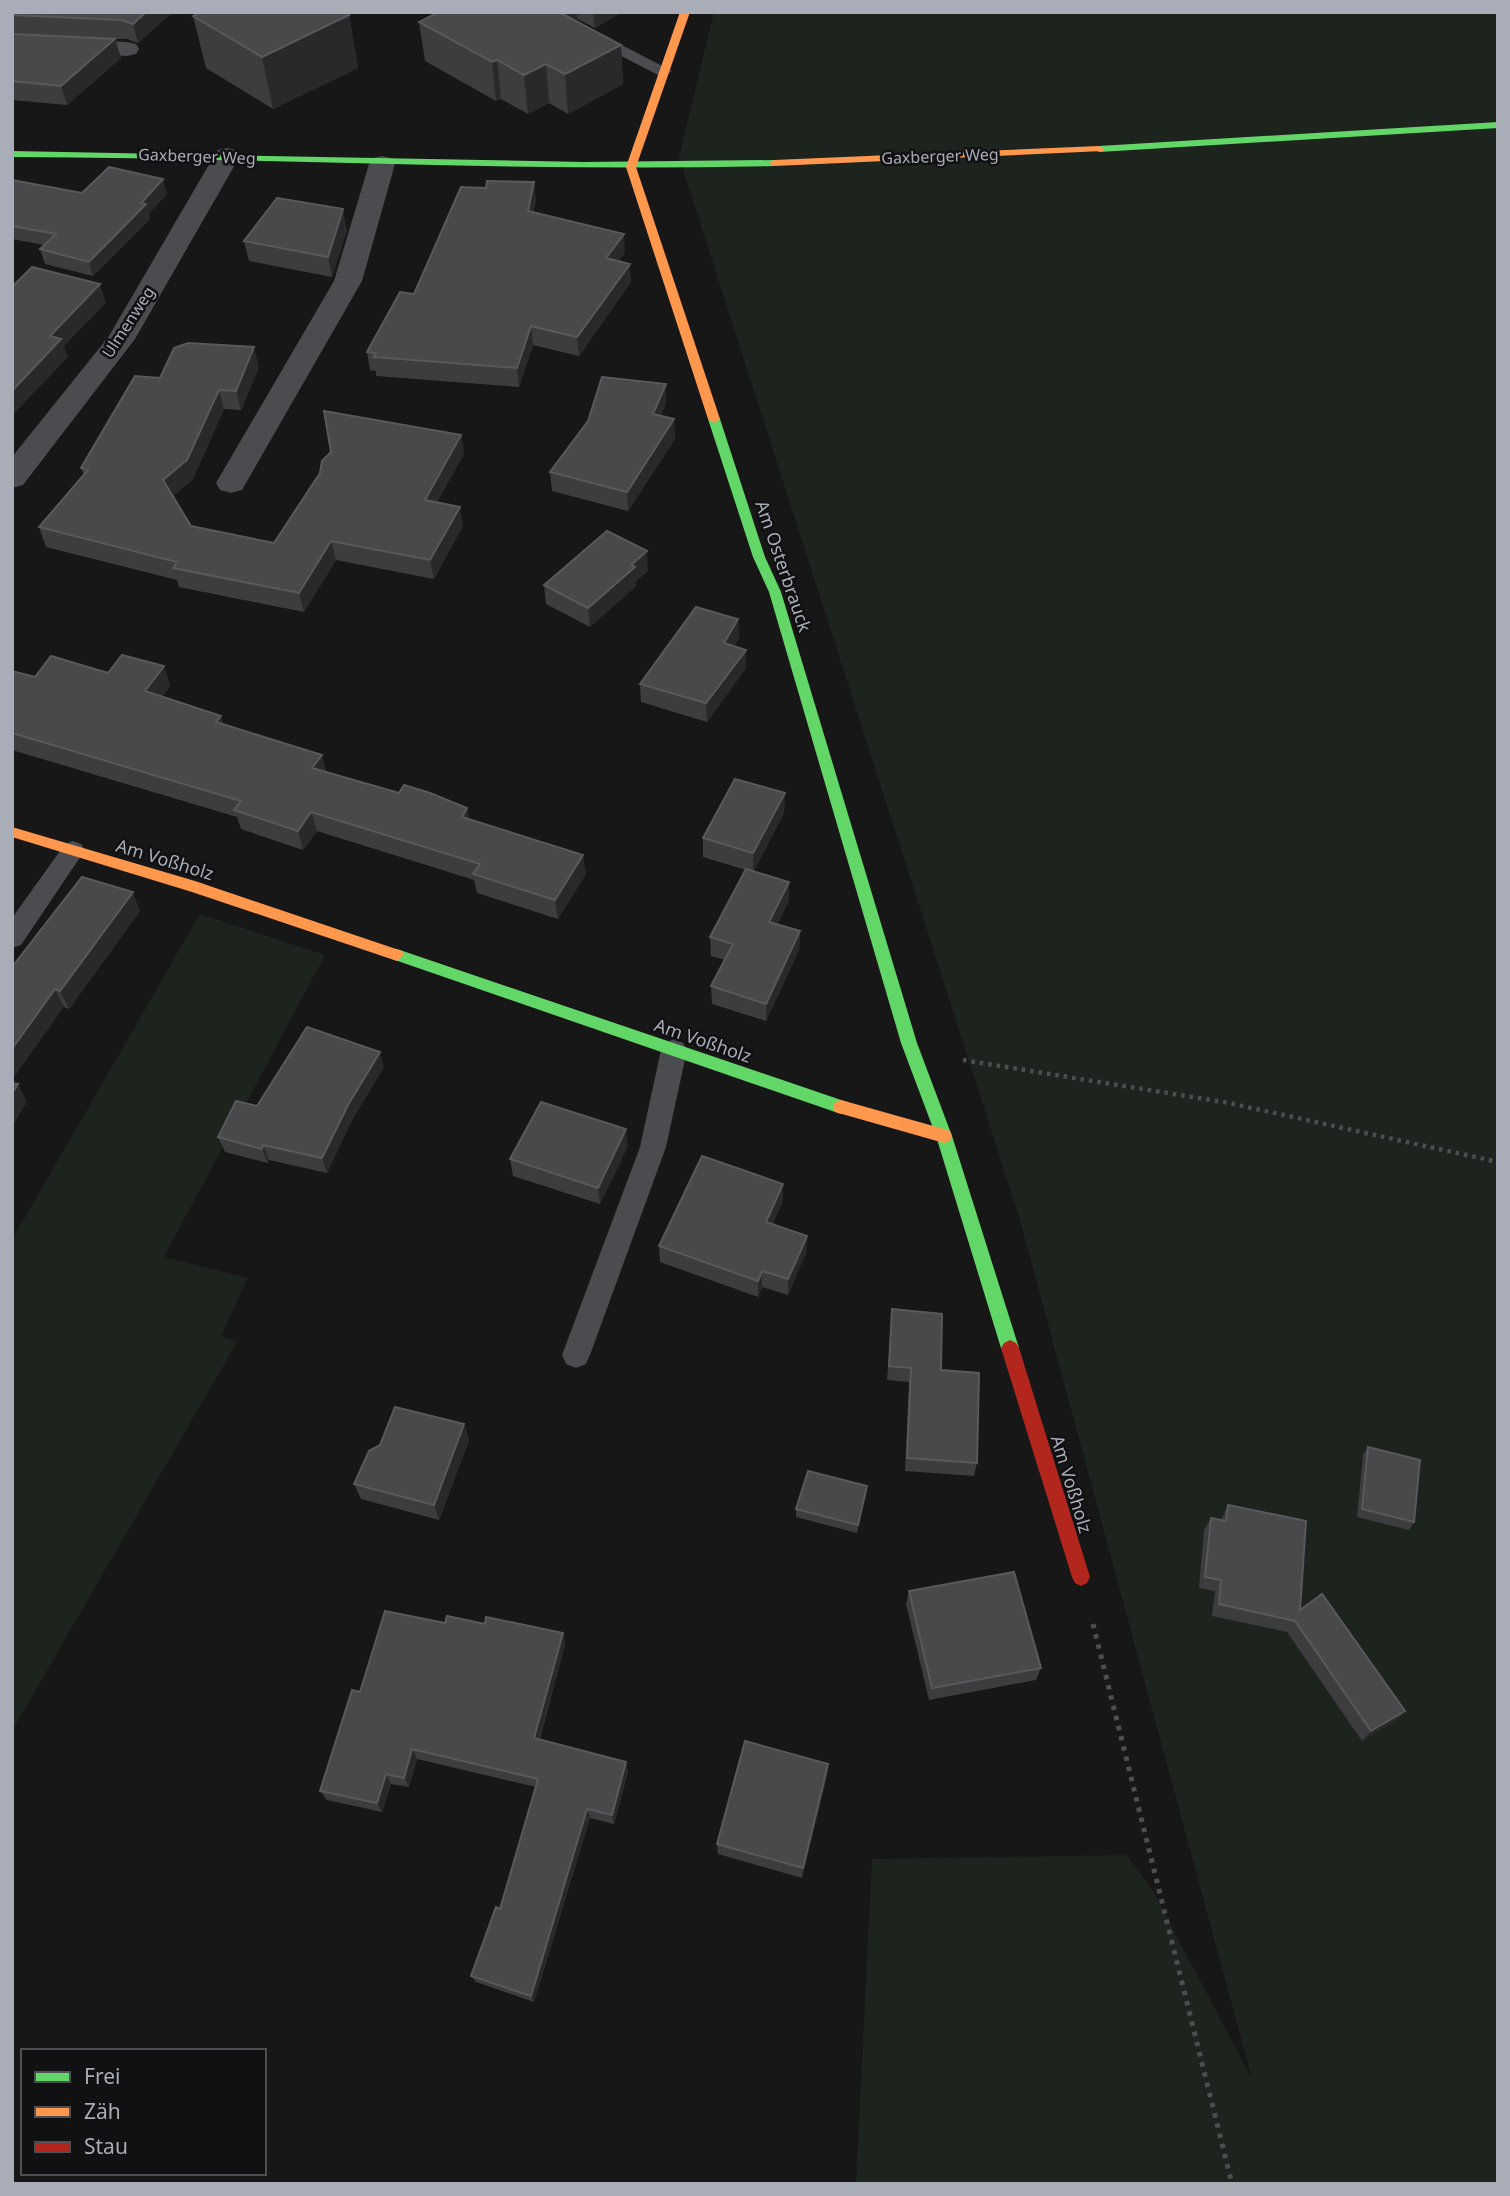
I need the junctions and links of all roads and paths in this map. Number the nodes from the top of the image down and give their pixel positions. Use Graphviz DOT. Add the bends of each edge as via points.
graph roads {
  1 [pos="545,12"];
  2 [pos="685,12"];
  3 [pos="12,43"];
  4 [pos="127,49"];
  5 [pos="664,71"];
  6 [pos="1498,125"];
  7 [pos="12,154"];
  8 [pos="228,156"];
  9 [pos="382,164"];
  10 [pos="631,167"];
  11 [pos="12,478"];
  12 [pos="231,483"];
  13 [pos="12,832"];
  14 [pos="73,850"];
  15 [pos="12,938"];
  16 [pos="909,1042"];
  17 [pos="674,1050"];
  18 [pos="944,1136"];
  19 [pos="1498,1162"];
  20 [pos="576,1354"];
  21 [pos="1081,1577"];
  22 [pos="1232,2184"];
  1 -- 5 [label="lane"];
  2 -- 5 [label="street"];
  3 -- 4 [label="street"];
  5 -- 10 [label="street"];
  6 -- 10 [label="street, Gaxberger Weg" via="981,155"];
  7 -- 8 [label="street, Gaxberger Weg"];
  8 -- 9 [label="street, Gaxberger Weg"];
  8 -- 11 [label="street, Ulmenweg" via="121,338"];
  9 -- 10 [label="street, Gaxberger Weg"];
  9 -- 12 [label="street" via="348,281"];
  10 -- 16 [label="street, Am Osterbrauck" via="775,592"];
  13 -- 14 [label="street, Am Voßholz"];
  14 -- 15 [label="lane"];
  14 -- 17 [label="street, Am Voßholz"];
  16 -- 18 [label="street, Am Osterbrauck"];
  16 -- 19 [label="path" via="971,1063 1229,1103"];
  17 -- 18 [label="street, Am Voßholz" via="863,1114"];
  17 -- 20 [label="lane" via="653,1147"];
  18 -- 21 [label="street, Am Voßholz"];
  21 -- 22 [label="path"];
}
